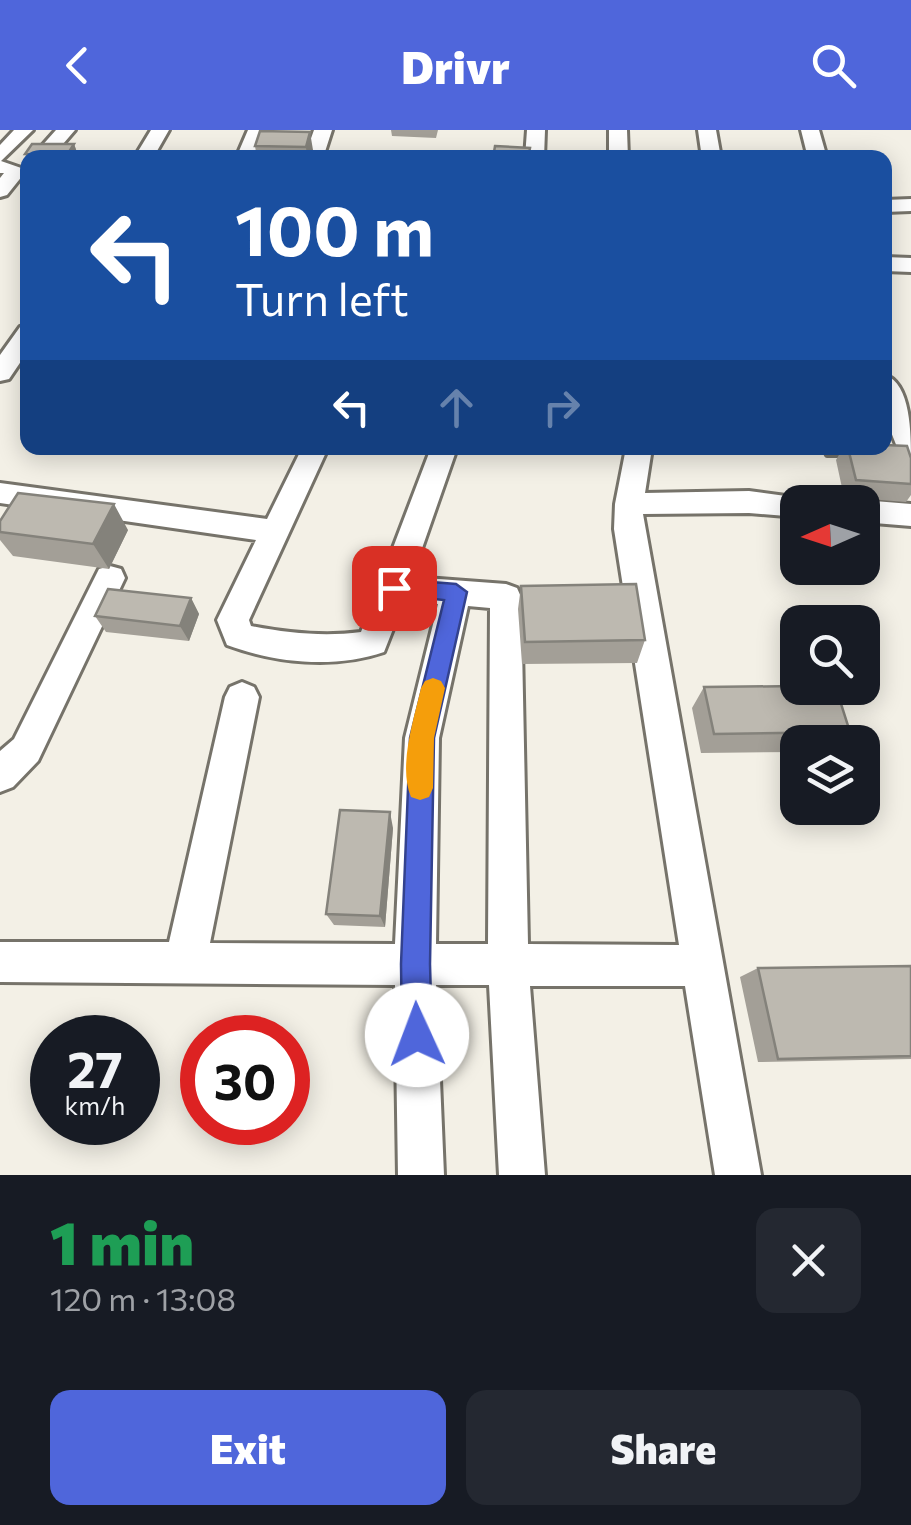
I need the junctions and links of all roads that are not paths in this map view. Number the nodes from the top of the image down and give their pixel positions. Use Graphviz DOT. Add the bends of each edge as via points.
graph roads {
  1 [pos="24,130"];
  2 [pos="66,130"];
  3 [pos="47,150"];
  4 [pos="0,156"];
  5 [pos="15,167"];
  6 [pos="0,191"];
  7 [pos="20,344"];
  8 [pos="0,373"];
  9 [pos="892,400"];
  10 [pos="911,450"];
  11 [pos="311,455"];
  12 [pos="442,455"];
  13 [pos="639,455"];
  14 [pos="0,493"];
  15 [pos="629,504"];
  16 [pos="780,505"];
  17 [pos="880,512"];
  18 [pos="911,515"];
  19 [pos="272,531"];
  20 [pos="110,578"];
  21 [pos="394,588"];
  22 [pos="456,592"];
  23 [pos="601,594"];
  24 [pos="639,594"];
  25 [pos="506,596"];
  26 [pos="544,596"];
  27 [pos="242,697"];
  28 [pos="0,775"];
  29 [pos="0,962"];
  30 [pos="186,963"];
  31 [pos="415,964"];
  32 [pos="508,965"];
  33 [pos="702,966"];
  34 [pos="421,1175"];
  35 [pos="522,1175"];
  36 [pos="738,1175"];
  1 -- 4 [label="street"];
  2 -- 3 [label="street"];
  5 -- 6 [label="street"];
  7 -- 8 [label="street"];
  9 -- 10 [label="street"];
  11 -- 19 [label="street"];
  12 -- 21 [label="street"];
  13 -- 15 [label="street"];
  14 -- 19 [label="street"];
  15 -- 16 [label="street"];
  15 -- 24 [label="street"];
  17 -- 18 [label="street"];
  19 -- 21 [label="street" via="234,620 238,636 366,646 376,638"];
  20 -- 28 [label="street" via="26,750"];
  21 -- 22 [label="street"];
  22 -- 25 [label="street"];
  22 -- 31 [label="street" via="422,738"];
  23 -- 24 [label="street"];
  24 -- 33 [label="street"];
  25 -- 26 [label="street"];
  25 -- 32 [label="street"];
  27 -- 30 [label="street"];
  29 -- 30 [label="street"];
  30 -- 31 [label="street"];
  31 -- 32 [label="street"];
  31 -- 34 [label="street"];
  32 -- 33 [label="street"];
  32 -- 35 [label="street"];
  33 -- 36 [label="street"];
}
